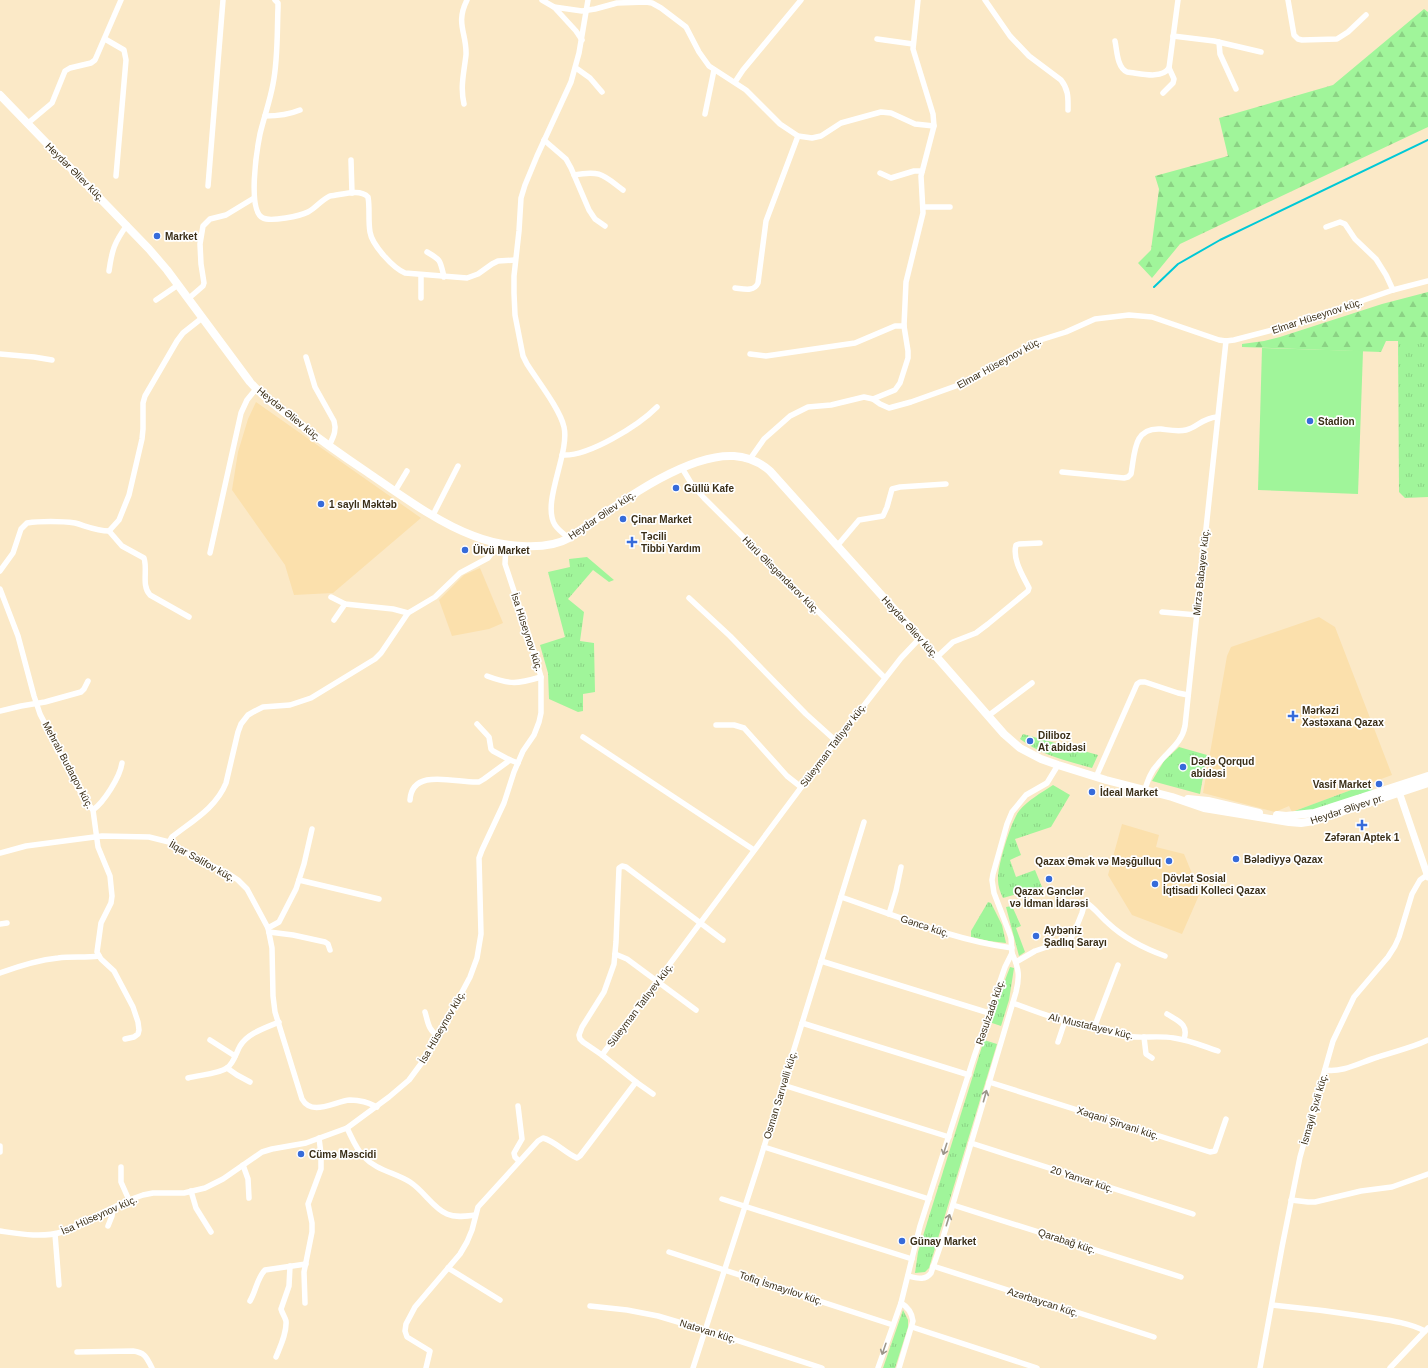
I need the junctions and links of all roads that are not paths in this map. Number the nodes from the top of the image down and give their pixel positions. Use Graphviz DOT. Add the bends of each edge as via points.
graph roads {
  1 [pos="121,0"];
  2 [pos="223,0"];
  3 [pos="275,0"];
  4 [pos="467,0"];
  5 [pos="542,0"];
  6 [pos="588,0"];
  7 [pos="801,0"];
  8 [pos="918,0"];
  9 [pos="984,0"];
  10 [pos="1178,0"];
  11 [pos="1288,0"];
  12 [pos="653,1"];
  13 [pos="616,2"];
  14 [pos="554,7"];
  15 [pos="586,11"];
  16 [pos="1366,15"];
  17 [pos="1173,36"];
  18 [pos="105,39"];
  19 [pos="877,39"];
  20 [pos="582,40"];
  21 [pos="1115,41"];
  22 [pos="1219,42"];
  23 [pos="913,44"];
  24 [pos="1261,52"];
  25 [pos="576,68"];
  26 [pos="1169,68"];
  27 [pos="714,70"];
  28 [pos="735,82"];
  29 [pos="1236,89"];
  30 [pos="602,92"];
  31 [pos="1163,94"];
  32 [pos="0,95"];
  33 [pos="464,104"];
  34 [pos="300,110"];
  35 [pos="1068,110"];
  36 [pos="705,114"];
  37 [pos="265,116"];
  38 [pos="27,124"];
  39 [pos="934,126"];
  40 [pos="798,136"];
  41 [pos="544,140"];
  42 [pos="351,160"];
  43 [pos="922,171"];
  44 [pos="880,173"];
  45 [pos="574,175"];
  46 [pos="116,176"];
  47 [pos="208,186"];
  48 [pos="623,190"];
  49 [pos="352,193"];
  50 [pos="254,198"];
  51 [pos="923,207"];
  52 [pos="950,207"];
  53 [pos="127,225"];
  54 [pos="605,226"];
  55 [pos="1326,227"];
  56 [pos="427,252"];
  57 [pos="515,260"];
  58 [pos="109,271"];
  59 [pos="421,275"];
  60 [pos="444,276"];
  61 [pos="1428,281"];
  62 [pos="178,286"];
  63 [pos="735,288"];
  64 [pos="1393,290"];
  65 [pos="421,298"];
  66 [pos="188,299"];
  67 [pos="156,300"];
  68 [pos="202,318"];
  69 [pos="904,326"];
  70 [pos="1226,341"];
  71 [pos="0,354"];
  72 [pos="750,354"];
  73 [pos="306,357"];
  74 [pos="52,360"];
  75 [pos="256,389"];
  76 [pos="873,398"];
  77 [pos="656,407"];
  78 [pos="1217,417"];
  79 [pos="329,446"];
  80 [pos="562,455"];
  81 [pos="750,459"];
  82 [pos="458,466"];
  83 [pos="682,468"];
  84 [pos="407,471"];
  85 [pos="1062,472"];
  86 [pos="946,484"];
  87 [pos="395,491"];
  88 [pos="433,515"];
  89 [pos="109,531"];
  90 [pos="569,538"];
  91 [pos="494,542"];
  92 [pos="1040,543"];
  93 [pos="506,544"];
  94 [pos="837,546"];
  95 [pos="210,553"];
  96 [pos="0,571"];
  97 [pos="0,589"];
  98 [pos="331,597"];
  99 [pos="689,598"];
  100 [pos="345,604"];
  101 [pos="1162,612"];
  102 [pos="408,613"];
  103 [pos="1196,615"];
  104 [pos="189,617"];
  105 [pos="334,620"];
  106 [pos="920,638"];
  107 [pos="937,657"];
  108 [pos="488,676"];
  109 [pos="541,677"];
  110 [pos="886,678"];
  111 [pos="88,681"];
  112 [pos="1032,684"];
  113 [pos="1188,695"];
  114 [pos="36,704"];
  115 [pos="0,711"];
  116 [pos="988,716"];
  117 [pos="477,724"];
  118 [pos="716,725"];
  119 [pos="583,737"];
  120 [pos="836,741"];
  121 [pos="510,760"];
  122 [pos="122,763"];
  123 [pos="518,763"];
  124 [pos="1058,765"];
  125 [pos="1428,776"];
  126 [pos="1096,777"];
  127 [pos="1428,782"];
  128 [pos="801,788"];
  129 [pos="1145,789"];
  130 [pos="1398,790"];
  131 [pos="410,800"];
  132 [pos="93,810"];
  133 [pos="864,822"];
  134 [pos="312,829"];
  135 [pos="96,837"];
  136 [pos="169,842"];
  137 [pos="754,850"];
  138 [pos="0,853"];
  139 [pos="901,867"];
  140 [pos="1428,876"];
  141 [pos="299,880"];
  142 [pos="841,897"];
  143 [pos="378,899"];
  144 [pos="889,914"];
  145 [pos="8,923"];
  146 [pos="0,924"];
  147 [pos="700,924"];
  148 [pos="268,930"];
  149 [pos="723,940"];
  150 [pos="330,950"];
  151 [pos="1012,951"];
  152 [pos="615,954"];
  153 [pos="99,956"];
  154 [pos="1165,956"];
  155 [pos="821,961"];
  156 [pos="1016,962"];
  157 [pos="1118,965"];
  158 [pos="0,973"];
  159 [pos="657,981"];
  160 [pos="1013,1003"];
  161 [pos="696,1010"];
  162 [pos="424,1012"];
  163 [pos="989,1013"];
  164 [pos="1167,1014"];
  165 [pos="1065,1021"];
  166 [pos="279,1022"];
  167 [pos="802,1023"];
  168 [pos="1094,1028"];
  169 [pos="438,1036"];
  170 [pos="1144,1037"];
  171 [pos="125,1039"];
  172 [pos="210,1040"];
  173 [pos="1184,1040"];
  174 [pos="1428,1040"];
  175 [pos="1058,1042"];
  176 [pos="1218,1051"];
  177 [pos="602,1055"];
  178 [pos="235,1056"];
  179 [pos="1152,1058"];
  180 [pos="227,1068"];
  181 [pos="1325,1070"];
  182 [pos="968,1075"];
  183 [pos="188,1078"];
  184 [pos="250,1082"];
  185 [pos="636,1082"];
  186 [pos="989,1082"];
  187 [pos="783,1085"];
  188 [pos="653,1094"];
  189 [pos="518,1106"];
  190 [pos="377,1107"];
  191 [pos="1226,1119"];
  192 [pos="347,1128"];
  193 [pos="949,1137"];
  194 [pos="319,1138"];
  195 [pos="971,1143"];
  196 [pos="0,1146"];
  197 [pos="764,1147"];
  198 [pos="0,1152"];
  199 [pos="519,1161"];
  200 [pos="243,1165"];
  201 [pos="121,1167"];
  202 [pos="1428,1174"];
  203 [pos="191,1191"];
  204 [pos="249,1198"];
  205 [pos="929,1198"];
  206 [pos="722,1199"];
  207 [pos="129,1200"];
  208 [pos="1291,1200"];
  209 [pos="953,1205"];
  210 [pos="745,1207"];
  211 [pos="113,1208"];
  212 [pos="1193,1214"];
  213 [pos="475,1215"];
  214 [pos="108,1226"];
  215 [pos="0,1231"];
  216 [pos="211,1232"];
  217 [pos="55,1234"];
  218 [pos="669,1252"];
  219 [pos="912,1259"];
  220 [pos="306,1264"];
  221 [pos="290,1266"];
  222 [pos="933,1266"];
  223 [pos="448,1268"];
  224 [pos="725,1270"];
  225 [pos="908,1276"];
  226 [pos="1181,1278"];
  227 [pos="59,1285"];
  228 [pos="250,1300"];
  229 [pos="500,1300"];
  230 [pos="305,1303"];
  231 [pos="901,1303"];
  232 [pos="1272,1305"];
  233 [pos="590,1306"];
  234 [pos="893,1325"];
  235 [pos="912,1327"];
  236 [pos="705,1330"];
  237 [pos="1426,1330"];
  238 [pos="1154,1337"];
  239 [pos="77,1352"];
  240 [pos="276,1357"];
  241 [pos="152,1368"];
  242 [pos="426,1368"];
  243 [pos="693,1368"];
  244 [pos="822,1368"];
  245 [pos="878,1368"];
  246 [pos="899,1368"];
  247 [pos="1037,1368"];
  248 [pos="1260,1368"];
  249 [pos="1390,1368"];
  1 -- 18 [label="street"];
  2 -- 47 [label="street"];
  3 -- 37 [label="street" via="278,3 275,71"];
  4 -- 33 [label="street" via="461,18 466,49 462,86"];
  5 -- 14 [label="street"];
  6 -- 15 [label="street"];
  7 -- 28 [label="street"];
  8 -- 23 [label="street"];
  9 -- 35 [label="street" via="1010,36 1029,56 1065,85"];
  10 -- 17 [label="street"];
  11 -- 16 [label="street" via="1294,35 1302,40 1337,39"];
  12 -- 13 [label="street"];
  12 -- 27 [label="street" via="686,27 699,52"];
  13 -- 15 [label="street"];
  14 -- 15 [label="street"];
  14 -- 20 [label="street"];
  15 -- 20 [label="street"];
  17 -- 22 [label="street"];
  17 -- 26 [label="street"];
  18 -- 38 [label="street" via="95,60 65,71 52,103"];
  18 -- 46 [label="street" via="124,50 126,60"];
  19 -- 23 [label="street"];
  20 -- 25 [label="street"];
  21 -- 26 [label="street" via="1123,71 1155,75 1166,72"];
  22 -- 24 [label="street"];
  22 -- 29 [label="street" via="1220,54"];
  23 -- 39 [label="street" via="914,55 935,120"];
  25 -- 30 [label="street" via="590,78"];
  25 -- 41 [label="street"];
  26 -- 31 [label="street" via="1174,79"];
  27 -- 28 [label="street"];
  27 -- 36 [label="street"];
  28 -- 40 [label="street" via="780,124"];
  32 -- 38 [label="main road, Heydər Əliev küç."];
  34 -- 37 [label="street" via="281,116"];
  37 -- 50 [label="street" via="257,149"];
  38 -- 53 [label="main road, Heydər Əliev küç."];
  39 -- 40 [label="street" via="915,124 892,113 881,112 840,123 821,136"];
  39 -- 43 [label="street"];
  40 -- 63 [label="street" via="766,221 758,283 753,289"];
  41 -- 45 [label="street" via="566,159"];
  41 -- 57 [label="street" via="523,191"];
  42 -- 49 [label="street"];
  43 -- 44 [label="street" via="890,178"];
  43 -- 51 [label="street"];
  45 -- 48 [label="street" via="597,173"];
  45 -- 54 [label="street" via="589,210 595,219"];
  49 -- 50 [label="street" via="325,198 301,215 269,220 256,212"];
  49 -- 59 [label="street" via="365,193 368,197 370,232 375,245 398,270"];
  50 -- 66 [label="street" via="226,215 210,219 204,226 200,244 204,283"];
  51 -- 52 [label="street"];
  51 -- 69 [label="street" via="921,225 906,282"];
  53 -- 58 [label="street" via="115,242"];
  53 -- 62 [label="main road, Heydər Əliev küç." via="161,262"];
  55 -- 64 [label="street" via="1340,222 1345,224 1355,239 1376,260"];
  56 -- 60 [label="street" via="439,259"];
  57 -- 60 [label="street" via="498,261 467,278"];
  57 -- 80 [label="street" via="515,315 523,356 561,417 565,436"];
  59 -- 60 [label="street"];
  59 -- 65 [label="street"];
  61 -- 64 [label="street, Elmar Hüseynov küç."];
  62 -- 66 [label="main road, Heydər Əliev küç."];
  62 -- 67 [label="street"];
  64 -- 70 [label="street, Elmar Hüseynov küç." via="1292,325"];
  66 -- 68 [label="main road, Heydər Əliev küç."];
  68 -- 75 [label="main road, Heydər Əliev küç."];
  68 -- 89 [label="street" via="177,341 145,396 142,439 129,495 119,520"];
  69 -- 72 [label="street" via="895,326 855,343 766,356"];
  69 -- 76 [label="street" via="908,358 900,384 888,394"];
  70 -- 76 [label="street, Elmar Hüseynov küç." via="1152,317 1104,317 1034,342 981,375 950,389 889,408"];
  70 -- 78 [label="street, Mirzə Babayev küç."];
  71 -- 74 [label="street"];
  73 -- 79 [label="street" via="315,387 336,427"];
  75 -- 79 [label="main road, Heydər Əliev küç."];
  75 -- 95 [label="street" via="246,400 241,413"];
  76 -- 81 [label="street" via="864,397 799,410 764,439"];
  77 -- 80 [label="street" via="637,424 601,444 573,455"];
  78 -- 85 [label="street" via="1209,418 1185,430 1152,429 1144,432 1137,442 1131,474 1128,477"];
  78 -- 103 [label="street, Mirzə Babayev küç."];
  79 -- 87 [label="main road, Heydər Əliev küç."];
  80 -- 90 [label="street" via="552,518 554,524"];
  81 -- 83 [label="main road, Heydər Əliev küç." via="722,456"];
  81 -- 94 [label="main road, Heydər Əliev küç." via="770,471"];
  82 -- 88 [label="street"];
  83 -- 90 [label="main road, Heydər Əliev küç." via="637,491"];
  83 -- 110 [label="street, Hürü Əlisgəndərov küç." via="704,498"];
  84 -- 87 [label="street"];
  86 -- 94 [label="street" via="900,486 892,490 883,516 859,520"];
  87 -- 88 [label="main road, Heydər Əliev küç."];
  88 -- 91 [label="main road, Heydər Əliev küç." via="459,530"];
  89 -- 96 [label="street" via="73,523 27,523 21,530 13,553"];
  89 -- 104 [label="street" via="122,546 144,558 146,591"];
  90 -- 93 [label="main road, Heydər Əliev küç." via="550,545"];
  91 -- 93 [label="main road, Heydər Əliev küç."];
  91 -- 102 [label="street" via="488,558 460,574 434,597"];
  92 -- 107 [label="street" via="1019,544 1015,548 1028,591 976,633 953,642"];
  93 -- 109 [label="street, İsa Hüseynov küç." via="505,564"];
  94 -- 106 [label="main road, Heydər Əliev küç."];
  97 -- 114 [label="street, Mehralı Budaqov küç." via="18,636"];
  98 -- 100 [label="street"];
  99 -- 120 [label="street"];
  100 -- 102 [label="street"];
  100 -- 105 [label="street"];
  101 -- 103 [label="street"];
  102 -- 136 [label="street" via="375,659 311,698 290,705 263,707 248,715 238,732 223,791 205,812"];
  103 -- 113 [label="street, Mirzə Babayev küç."];
  106 -- 107 [label="main road, Heydər Əliev küç."];
  106 -- 110 [label="street, Süleyman Tatlıyev küç."];
  107 -- 116 [label="main road, Heydər Əliev küç."];
  108 -- 109 [label="street" via="514,684"];
  109 -- 123 [label="street, İsa Hüseynov küç." via="539,722"];
  110 -- 120 [label="street, Süleyman Tatlıyev küç."];
  111 -- 114 [label="street" via="81,692"];
  112 -- 116 [label="street"];
  113 -- 126 [label="street" via="1145,682 1137,684"];
  113 -- 129 [label="street, Mirzə Babayev küç." via="1182,738 1158,764"];
  114 -- 115 [label="street"];
  114 -- 132 [label="street, Mehralı Budaqov küç." via="83,797"];
  116 -- 124 [label="main road, Heydər Əliev küç." via="1020,748"];
  117 -- 121 [label="street" via="489,737 491,749"];
  118 -- 128 [label="street" via="744,728"];
  119 -- 137 [label="street"];
  120 -- 128 [label="street, Süleyman Tatlıyev küç."];
  121 -- 123 [label="street"];
  121 -- 131 [label="street" via="479,782 442,778 419,783 411,793"];
  122 -- 132 [label="street" via="119,775 101,803"];
  123 -- 169 [label="street, İsa Hüseynov küç." via="480,858 481,934 477,958 464,989"];
  124 -- 126 [label="main road, Heydər Əliev küç."];
  124 -- 151 [label="street" via="1047,783 1026,795 1012,812 993,874 994,893 1009,932"];
  125 -- 130 [label="main road"];
  126 -- 129 [label="main road, Heydər Əliev küç."];
  127 -- 130 [label="main road"];
  128 -- 137 [label="street, Süleyman Tatlıyev küç."];
  129 -- 130 [label="main road, Heydər Əliev küç." via="1172,797 1286,816 1306,815"];
  130 -- 140 [label="street"];
  132 -- 135 [label="street, Mehralı Budaqov küç."];
  133 -- 142 [label="street, Osman Sarıvəlli küç."];
  134 -- 141 [label="street"];
  135 -- 136 [label="street, İlqar Səlifov küç." via="143,837"];
  135 -- 138 [label="street, İlqar Səlifov küç." via="26,846"];
  135 -- 153 [label="street, Mehralı Budaqov küç." via="110,876 112,896 100,928 97,952"];
  136 -- 148 [label="street, İlqar Səlifov küç." via="238,880 247,889"];
  137 -- 147 [label="street, Süleyman Tatlıyev küç."];
  139 -- 144 [label="street"];
  140 -- 181 [label="street, İsmayil Şıxli küç." via="1420,880 1412,894 1395,946 1348,1008"];
  141 -- 143 [label="street"];
  141 -- 148 [label="street" via="283,916"];
  142 -- 144 [label="street, Gəncə küç."];
  142 -- 155 [label="street, Osman Sarıvəlli küç."];
  144 -- 151 [label="street, Gəncə küç." via="961,938"];
  145 -- 146 [label="street"];
  147 -- 149 [label="street"];
  147 -- 152 [label="street" via="622,866 618,870"];
  147 -- 159 [label="street, Süleyman Tatlıyev küç."];
  148 -- 150 [label="street" via="325,942"];
  148 -- 166 [label="street, İlqar Səlifov küç." via="272,948 273,996"];
  151 -- 156 [label="street"];
  151 -- 163 [label="street, Rəsulzadə küç."];
  152 -- 159 [label="street" via="627,959"];
  152 -- 177 [label="street" via="604,992 579,1035 583,1042"];
  153 -- 158 [label="street" via="44,960"];
  153 -- 171 [label="street" via="120,981 138,1022 138,1034"];
  154 -- 156 [label="street" via="1134,943 1085,902 1070,939"];
  155 -- 163 [label="street"];
  155 -- 167 [label="street, Osman Sarıvəlli küç."];
  156 -- 160 [label="street" via="1020,976"];
  157 -- 168 [label="street"];
  159 -- 161 [label="street"];
  159 -- 177 [label="street, Süleyman Tatlıyev küç."];
  160 -- 165 [label="street, Alı Mustafayev küç."];
  160 -- 186 [label="street"];
  162 -- 169 [label="street" via="432,1032"];
  163 -- 182 [label="street, Rəsulzadə küç."];
  164 -- 173 [label="street" via="1185,1028"];
  165 -- 168 [label="street, Alı Mustafayev küç."];
  165 -- 175 [label="street"];
  166 -- 178 [label="street" via="250,1036"];
  166 -- 190 [label="street, İlqar Səlifov küç." via="305,1104 318,1107 349,1100 368,1102"];
  167 -- 182 [label="street"];
  167 -- 187 [label="street, Osman Sarıvəlli küç."];
  168 -- 170 [label="street, Alı Mustafayev küç." via="1127,1036"];
  169 -- 190 [label="street, İsa Hüseynov küç." via="409,1080"];
  170 -- 173 [label="street, Alı Mustafayev küç." via="1173,1037"];
  170 -- 179 [label="street" via="1146,1054"];
  172 -- 178 [label="street"];
  173 -- 176 [label="street, Alı Mustafayev küç."];
  174 -- 181 [label="street" via="1348,1068"];
  177 -- 185 [label="street, Süleyman Tatlıyev küç."];
  178 -- 180 [label="street"];
  180 -- 183 [label="street"];
  180 -- 184 [label="street"];
  181 -- 208 [label="street, İsmayil Şıxli küç." via="1300,1157"];
  182 -- 193 [label="street, Rəsulzadə küç."];
  185 -- 188 [label="street, Süleyman Tatlıyev küç."];
  185 -- 199 [label="street" via="580,1156 572,1156 548,1139 542,1138"];
  186 -- 191 [label="street, Xəqani Şirvani küç." via="1210,1152 1215,1151"];
  195 -- 186 [label="street, one-way"];
  187 -- 193 [label="street"];
  187 -- 197 [label="street, Osman Sarıvəlli küç."];
  189 -- 199 [label="street" via="522,1139 514,1153"];
  190 -- 192 [label="street, İsa Hüseynov küç."];
  192 -- 194 [label="street, İsa Hüseynov küç."];
  192 -- 213 [label="street" via="363,1157 411,1182 440,1210 457,1216"];
  193 -- 205 [label="street, Rəsulzadə küç., one-way"];
  194 -- 200 [label="street, İsa Hüseynov küç." via="262,1152"];
  194 -- 220 [label="street" via="322,1163 308,1204 312,1232"];
  195 -- 209 [label="street"];
  195 -- 212 [label="street, 20 Yanvar küç."];
  196 -- 198 [label="street"];
  197 -- 205 [label="street"];
  197 -- 210 [label="street, Osman Sarıvəlli küç."];
  199 -- 213 [label="street" via="478,1207"];
  200 -- 203 [label="street, İsa Hüseynov küç." via="219,1181"];
  200 -- 204 [label="street" via="248,1179"];
  201 -- 207 [label="street" via="121,1182"];
  202 -- 208 [label="street" via="1392,1187 1361,1191 1315,1202"];
  203 -- 207 [label="street, İsa Hüseynov küç." via="153,1193"];
  203 -- 216 [label="street" via="196,1208"];
  205 -- 219 [label="street, Rəsulzadə küç."];
  206 -- 210 [label="street"];
  207 -- 211 [label="street, İsa Hüseynov küç."];
  208 -- 232 [label="street, İsmayil Şıxli küç."];
  222 -- 209 [label="street, one-way"];
  209 -- 226 [label="street, Qarabağ küç."];
  210 -- 219 [label="street"];
  210 -- 224 [label="street, Osman Sarıvəlli küç."];
  211 -- 214 [label="street"];
  211 -- 217 [label="street, İsa Hüseynov küç."];
  213 -- 223 [label="street" via="467,1242"];
  215 -- 217 [label="street, İsa Hüseynov küç."];
  217 -- 227 [label="street"];
  218 -- 224 [label="street, Tofiq İsmayılov küç."];
  219 -- 225 [label="street, Rəsulzadə küç."];
  220 -- 221 [label="street"];
  220 -- 230 [label="street" via="303,1283"];
  221 -- 228 [label="street" via="265,1270 260,1275"];
  221 -- 240 [label="street" via="289,1286 281,1309 286,1327"];
  222 -- 225 [label="street" via="926,1278"];
  222 -- 238 [label="street, Azərbaycan küç."];
  223 -- 229 [label="street"];
  223 -- 242 [label="street" via="415,1307 406,1324 407,1337 430,1351"];
  224 -- 234 [label="street, Tofiq İsmayılov küç."];
  224 -- 236 [label="street, Osman Sarıvəlli küç."];
  225 -- 231 [label="street, Rəsulzadə küç."];
  231 -- 234 [label="street"];
  231 -- 235 [label="street" via="913,1316"];
  232 -- 237 [label="street" via="1399,1322"];
  232 -- 248 [label="street, İsmayil Şıxli küç."];
  233 -- 236 [label="street, Natəvan küç." via="645,1312"];
  234 -- 245 [label="street, one-way"];
  235 -- 246 [label="street"];
  235 -- 247 [label="street"];
  236 -- 243 [label="street, Osman Sarıvəlli küç."];
  236 -- 244 [label="street, Natəvan küç."];
  237 -- 249 [label="street"];
  239 -- 241 [label="street" via="141,1352"];
}
